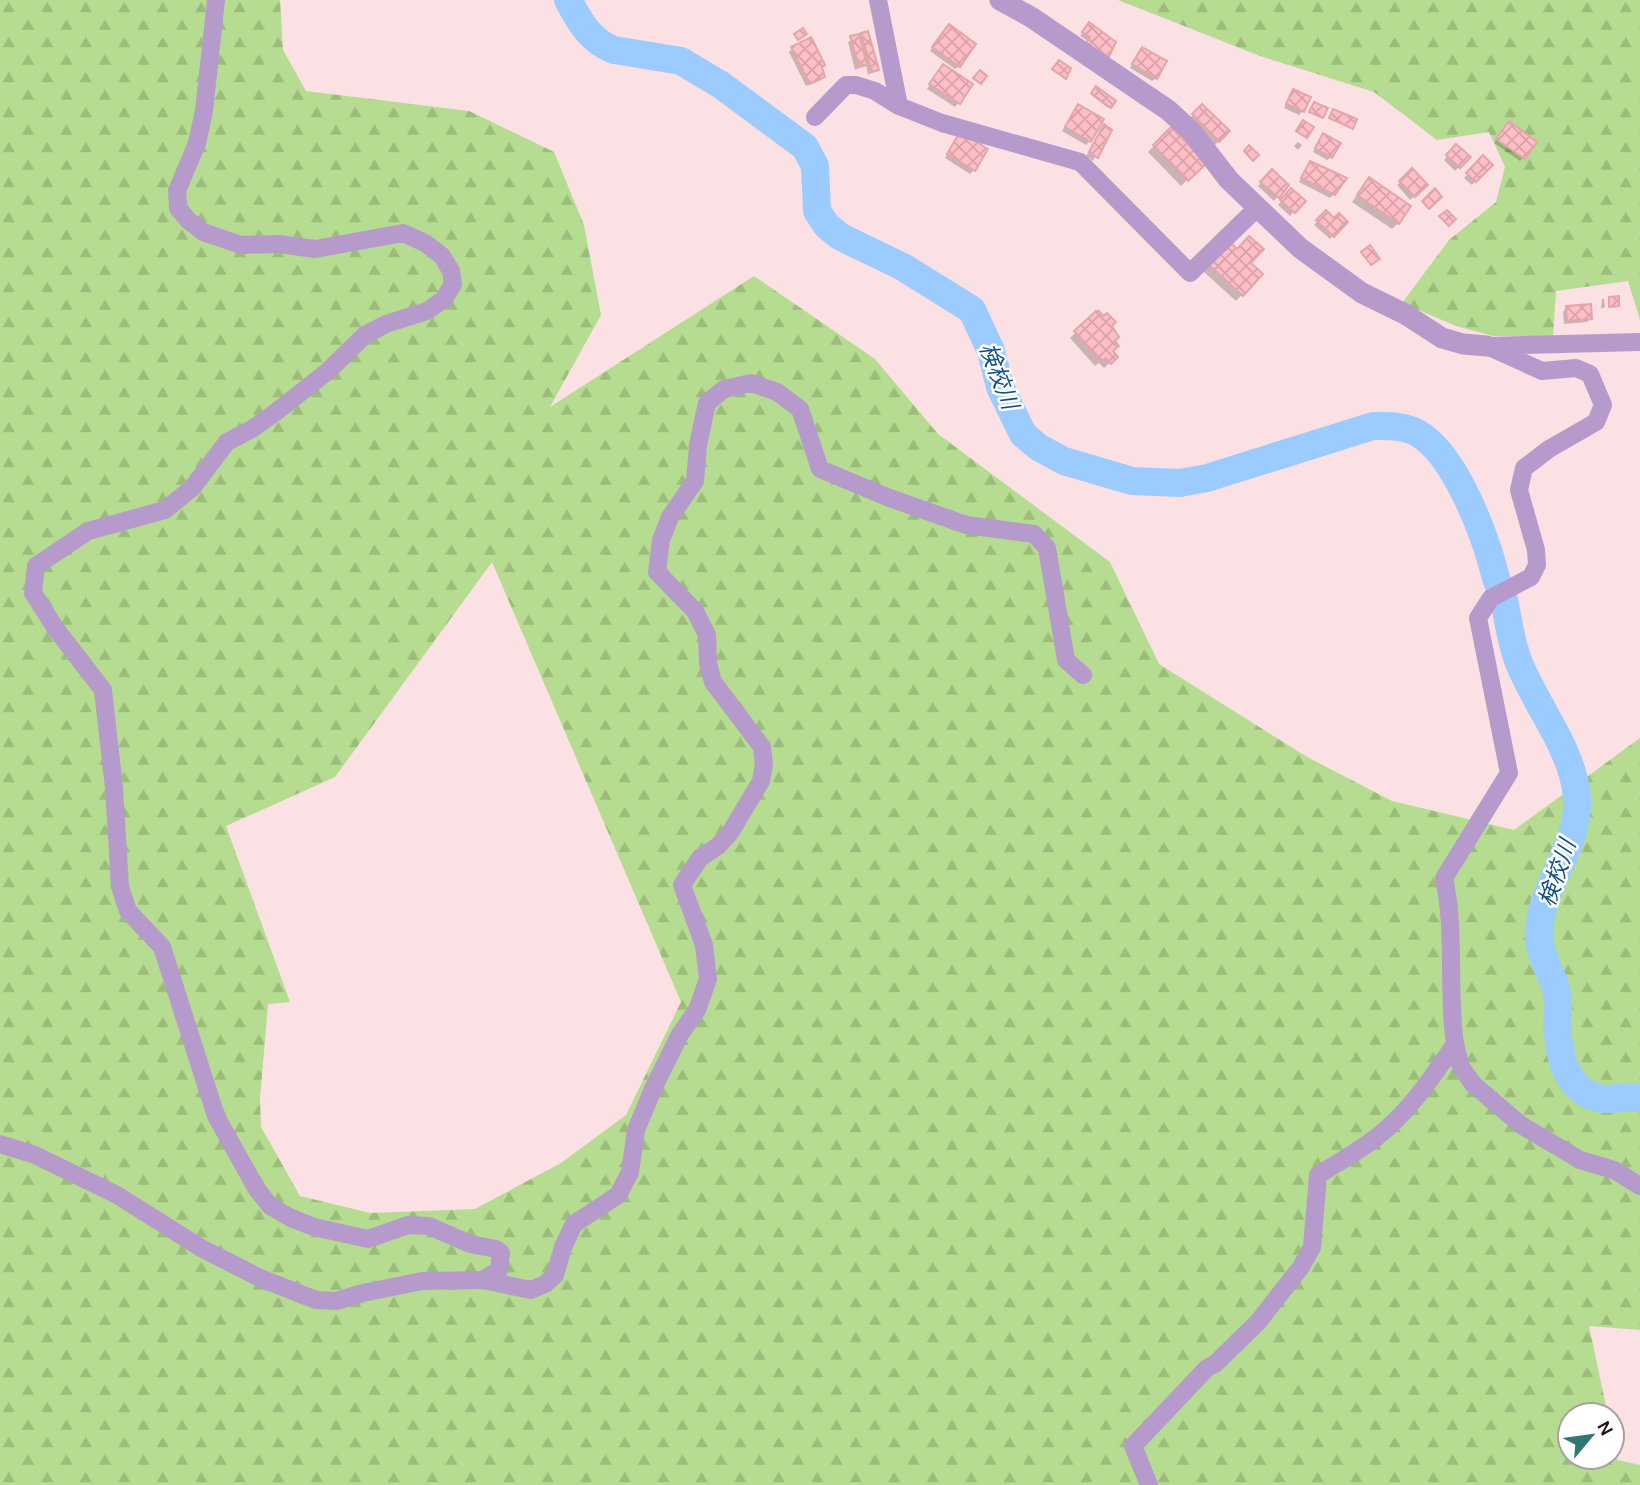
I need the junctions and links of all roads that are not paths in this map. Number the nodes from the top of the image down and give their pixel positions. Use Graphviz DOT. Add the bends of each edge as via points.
graph roads {
  1 [pos="216,0"];
  2 [pos="878,0"];
  3 [pos="1000,0"];
  4 [pos="899,106"];
  5 [pos="815,117"];
  6 [pos="1258,207"];
  7 [pos="1640,342"];
  8 [pos="1487,346"];
  9 [pos="1083,675"];
  10 [pos="1455,1044"];
  11 [pos="0,1144"];
  12 [pos="1640,1186"];
  13 [pos="483,1280"];
  14 [pos="1149,1485"];
  1 -- 13 [label="street" via="204,111 197,143 177,191 178,208 188,220 203,232 240,245 315,249 403,233 442,256 453,284 444,299 427,311 365,335 276,412 227,442 192,488 164,510 89,531 57,550 36,566 33,593 103,690 120,887 128,911 162,947 216,1116 256,1188 270,1206 314,1227 368,1239 408,1225 429,1226 470,1244 496,1248 499,1270"];
  2 -- 4 [label="street"];
  3 -- 6 [label="street" via="1168,110"];
  4 -- 5 [label="street" via="875,91 846,85"];
  4 -- 6 [label="street" via="942,123 1080,162 1190,273"];
  6 -- 8 [label="street" via="1300,248 1362,293 1442,338"];
  7 -- 8 [label="street"];
  8 -- 10 [label="street" via="1542,371 1576,368 1590,374 1604,405 1596,422 1524,468 1519,490 1537,565 1531,577 1491,598 1478,618 1509,773 1444,878 1450,907"];
  9 -- 13 [label="street" via="1066,660 1047,548 1034,534 966,525 820,469 800,409 777,392 751,383 724,389 707,403 695,481 670,517 657,572 695,611 707,635 713,682 762,747 761,781 730,833 700,858 682,886 704,945 708,979 697,1010 679,1036 640,1119 630,1172 618,1195 574,1224 555,1275 544,1284 531,1290"];
  10 -- 12 [label="street" via="1461,1067 1474,1084 1521,1125 1580,1160 1614,1170"];
  10 -- 14 [label="street" via="1401,1115 1377,1137 1318,1175 1312,1247 1301,1267 1258,1322 1133,1446"];
  11 -- 13 [label="street" via="35,1155 117,1195 201,1248 316,1300 337,1301 422,1281"];
}
